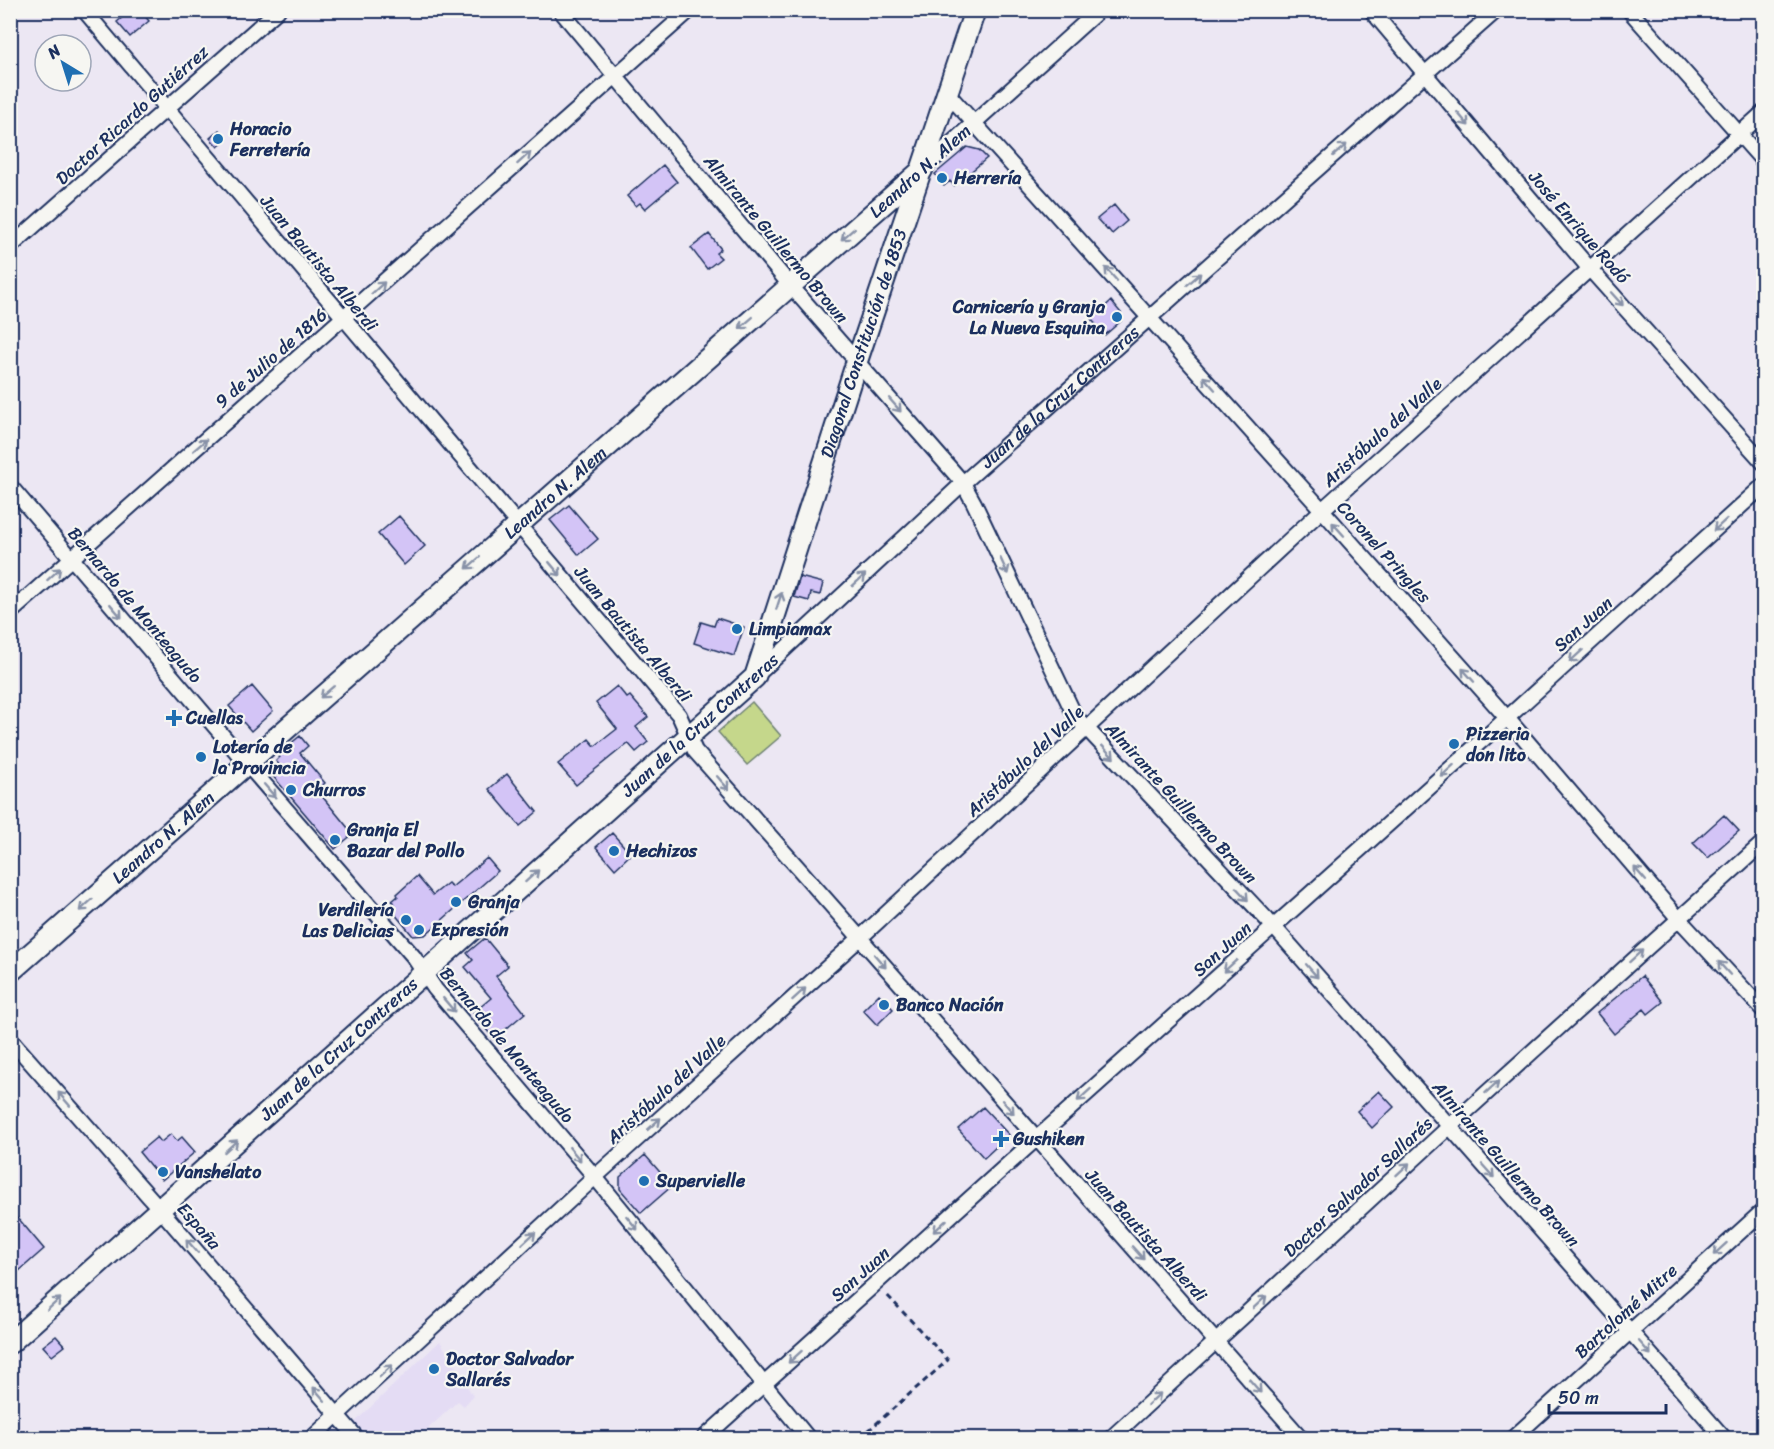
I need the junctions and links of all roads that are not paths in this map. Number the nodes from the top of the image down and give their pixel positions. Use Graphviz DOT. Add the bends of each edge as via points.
graph roads {
  1 [pos="84,10"];
  2 [pos="278,10"];
  3 [pos="560,10"];
  4 [pos="690,10"];
  5 [pos="975,10"];
  6 [pos="1099,10"];
  7 [pos="1371,10"];
  8 [pos="1497,10"];
  9 [pos="1629,10"];
  10 [pos="1426,74"];
  11 [pos="616,76"];
  12 [pos="948,94"];
  13 [pos="166,109"];
  14 [pos="1764,112"];
  15 [pos="974,123"];
  16 [pos="1738,134"];
  17 [pos="1764,162"];
  18 [pos="924,168"];
  19 [pos="10,247"];
  20 [pos="1589,268"];
  21 [pos="790,285"];
  22 [pos="1150,317"];
  23 [pos="343,319"];
  24 [pos="857,361"];
  25 [pos="1764,463"];
  26 [pos="963,483"];
  27 [pos="10,486"];
  28 [pos="1764,486"];
  29 [pos="1322,510"];
  30 [pos="517,525"];
  31 [pos="71,558"];
  32 [pos="10,613"];
  33 [pos="755,677"];
  34 [pos="1507,718"];
  35 [pos="1086,729"];
  36 [pos="689,736"];
  37 [pos="246,763"];
  38 [pos="1764,842"];
  39 [pos="1678,918"];
  40 [pos="1274,927"];
  41 [pos="860,939"];
  42 [pos="10,972"];
  43 [pos="424,972"];
  44 [pos="1764,1011"];
  45 [pos="10,1039"];
  46 [pos="1449,1127"];
  47 [pos="1036,1138"];
  48 [pos="595,1177"];
  49 [pos="160,1209"];
  50 [pos="1764,1210"];
  51 [pos="1630,1331"];
  52 [pos="1217,1342"];
  53 [pos="10,1343"];
  54 [pos="765,1384"];
  55 [pos="338,1415"];
  56 [pos="312,1438"];
  57 [pos="357,1438"];
  58 [pos="704,1438"];
  59 [pos="808,1438"];
  60 [pos="1111,1438"];
  61 [pos="1301,1438"];
  62 [pos="1513,1438"];
  63 [pos="1724,1438"];
  1 -- 13 [label="street, Juan Bautista Alberdi"];
  2 -- 13 [label="street, Doctor Ricardo Gutiérrez"];
  3 -- 11 [label="street, Almirante Guillermo Brown"];
  4 -- 11 [label="street, 9 de Julio de 1816"];
  5 -- 12 [label="main road, Diagonal Constitución de 1853"];
  6 -- 15 [label="street, Leandro N. Alem"];
  7 -- 10 [label="street, José Enrique Rodó"];
  8 -- 10 [label="street, Juan de la Cruz Contreras"];
  9 -- 16 [label="street"];
  10 -- 20 [label="street, José Enrique Rodó, one-way"];
  22 -- 10 [label="street, Juan de la Cruz Contreras, one-way"];
  11 -- 21 [label="street, Almirante Guillermo Brown"];
  23 -- 11 [label="street, 9 de Julio de 1816, one-way"];
  12 -- 15 [label="street, Coronel Pringles"];
  12 -- 18 [label="main road, Diagonal Constitución de 1853"];
  13 -- 19 [label="street, Doctor Ricardo Gutiérrez"];
  13 -- 23 [label="street, Juan Bautista Alberdi"];
  14 -- 16 [label="street, Aristóbulo del Valle"];
  15 -- 18 [label="street, Leandro N. Alem"];
  22 -- 15 [label="street, Coronel Pringles, one-way"];
  16 -- 17 [label="street"];
  16 -- 20 [label="street, Aristóbulo del Valle"];
  18 -- 21 [label="main road, Leandro N. Alem, one-way"];
  18 -- 24 [label="main road, Diagonal Constitución de 1853"];
  20 -- 25 [label="street, José Enrique Rodó, one-way"];
  20 -- 29 [label="street, Aristóbulo del Valle"];
  21 -- 24 [label="street, Almirante Guillermo Brown"];
  21 -- 30 [label="main road, Leandro N. Alem, one-way"];
  22 -- 26 [label="street, Juan de la Cruz Contreras"];
  29 -- 22 [label="street, Coronel Pringles, one-way"];
  23 -- 30 [label="street, Juan Bautista Alberdi"];
  31 -- 23 [label="street, 9 de Julio de 1816, one-way"];
  24 -- 26 [label="street, Almirante Guillermo Brown, one-way"];
  33 -- 24 [label="main road, Diagonal Constitución de 1853, one-way"];
  33 -- 26 [label="street, Juan de la Cruz Contreras, one-way"];
  26 -- 35 [label="street, Almirante Guillermo Brown, one-way" via="1067,703"];
  27 -- 31 [label="street, Bernardo de Monteagudo"];
  28 -- 34 [label="street, San Juan, one-way"];
  34 -- 29 [label="street, Coronel Pringles, one-way"];
  29 -- 35 [label="street, Aristóbulo del Valle"];
  30 -- 36 [label="street, Juan Bautista Alberdi, one-way" via="679,714"];
  30 -- 37 [label="main road, Leandro N. Alem, one-way"];
  32 -- 31 [label="street, 9 de Julio de 1816, one-way"];
  31 -- 37 [label="street, Bernardo de Monteagudo, one-way"];
  33 -- 36 [label="main road, Juan de la Cruz Contreras"];
  39 -- 34 [label="street, Coronel Pringles, one-way"];
  34 -- 40 [label="street, San Juan, one-way"];
  35 -- 40 [label="street, Almirante Guillermo Brown, one-way"];
  35 -- 41 [label="street, Aristóbulo del Valle"];
  36 -- 41 [label="street, Juan Bautista Alberdi, one-way" via="695,751"];
  43 -- 36 [label="main road, Juan de la Cruz Contreras, one-way"];
  37 -- 42 [label="main road, Leandro N. Alem, one-way"];
  37 -- 43 [label="street, Bernardo de Monteagudo, one-way"];
  38 -- 39 [label="street, Doctor Salvador Sallarés"];
  44 -- 39 [label="street, Coronel Pringles, one-way"];
  46 -- 39 [label="street, Doctor Salvador Sallarés, one-way"];
  40 -- 46 [label="street, Almirante Guillermo Brown, one-way"];
  40 -- 47 [label="street, San Juan, one-way"];
  41 -- 47 [label="street, Juan Bautista Alberdi, one-way"];
  48 -- 41 [label="street, Aristóbulo del Valle, one-way"];
  43 -- 48 [label="street, Bernardo de Monteagudo, one-way"];
  49 -- 43 [label="main road, Juan de la Cruz Contreras, one-way"];
  49 -- 45 [label="street, España, one-way"];
  46 -- 51 [label="street, Almirante Guillermo Brown, one-way"];
  52 -- 46 [label="street, Doctor Salvador Sallarés, one-way"];
  47 -- 52 [label="street, Juan Bautista Alberdi, one-way"];
  47 -- 54 [label="street, San Juan, one-way"];
  48 -- 54 [label="street, Bernardo de Monteagudo, one-way"];
  55 -- 48 [label="street, Aristóbulo del Valle, one-way"];
  53 -- 49 [label="main road, Juan de la Cruz Contreras, one-way"];
  55 -- 49 [label="street, España, one-way"];
  50 -- 51 [label="street, Bartolomé Mitre, one-way"];
  51 -- 62 [label="street, Bartolomé Mitre"];
  51 -- 63 [label="street, Almirante Guillermo Brown, one-way"];
  60 -- 52 [label="street, Doctor Salvador Sallarés, one-way"];
  52 -- 61 [label="street, Juan Bautista Alberdi, one-way"];
  54 -- 58 [label="street, San Juan"];
  54 -- 59 [label="street, Bernardo de Monteagudo"];
  55 -- 56 [label="street, Aristóbulo del Valle"];
  55 -- 57 [label="street, España"];
}
